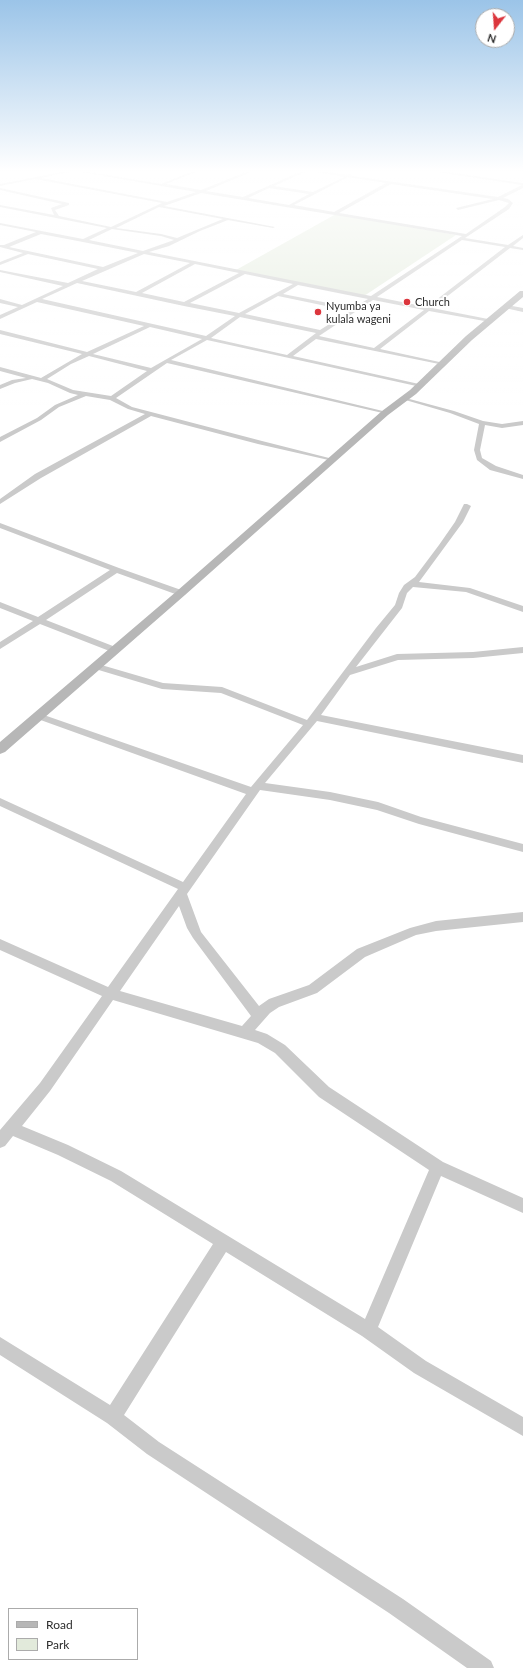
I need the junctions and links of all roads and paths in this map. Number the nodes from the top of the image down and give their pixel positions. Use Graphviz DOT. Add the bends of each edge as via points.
graph roads {
  1 [pos="14,250"];
  2 [pos="127,250"];
  3 [pos="152,250"];
  4 [pos="445,250"];
  5 [pos="506,250"];
  6 [pos="28,252"];
  7 [pos="143,253"];
  8 [pos="194,263"];
  9 [pos="0,264"];
  10 [pos="103,268"];
  11 [pos="0,271"];
  12 [pos="243,273"];
  13 [pos="76,282"];
  14 [pos="296,284"];
  15 [pos="68,285"];
  16 [pos="334,292"];
  17 [pos="523,293"];
  18 [pos="136,294"];
  19 [pos="277,294"];
  20 [pos="329,295"];
  21 [pos="323,298"];
  22 [pos="372,299"];
  23 [pos="38,300"];
  24 [pos="0,301"];
  25 [pos="318,302"];
  26 [pos="184,304"];
  27 [pos="22,306"];
  28 [pos="507,307"];
  29 [pos="355,310"];
  30 [pos="428,310"];
  31 [pos="523,310"];
  32 [pos="238,316"];
  33 [pos="0,318"];
  34 [pos="488,322"];
  35 [pos="150,325"];
  36 [pos="0,332"];
  37 [pos="321,332"];
  38 [pos="315,337"];
  39 [pos="208,338"];
  40 [pos="375,350"];
  41 [pos="88,354"];
  42 [pos="289,356"];
  43 [pos="166,361"];
  44 [pos="442,364"];
  45 [pos="0,369"];
  46 [pos="151,370"];
  47 [pos="33,378"];
  48 [pos="41,380"];
  49 [pos="419,386"];
  50 [pos="0,387"];
  51 [pos="85,394"];
  52 [pos="112,398"];
  53 [pos="404,398"];
  54 [pos="151,413"];
  55 [pos="385,413"];
  56 [pos="482,423"];
  57 [pos="523,423"];
  58 [pos="0,440"];
  59 [pos="331,460"];
  60 [pos="523,477"];
  61 [pos="0,502"];
  62 [pos="467,506"];
  63 [pos="0,525"];
  64 [pos="116,570"];
  65 [pos="413,584"];
  66 [pos="181,593"];
  67 [pos="0,605"];
  68 [pos="523,609"];
  69 [pos="38,620"];
  70 [pos="0,646"];
  71 [pos="115,650"];
  72 [pos="523,650"];
  73 [pos="95,666"];
  74 [pos="347,673"];
  75 [pos="38,716"];
  76 [pos="311,721"];
  77 [pos="0,749"];
  78 [pos="523,759"];
  79 [pos="255,789"];
  80 [pos="0,802"];
  81 [pos="523,848"];
  82 [pos="184,891"];
  83 [pos="523,917"];
  84 [pos="0,944"];
  85 [pos="110,994"];
  86 [pos="259,1016"];
  87 [pos="245,1032"];
  88 [pos="10,1128"];
  89 [pos="0,1141"];
  90 [pos="438,1167"];
  91 [pos="523,1206"];
  92 [pos="223,1243"];
  93 [pos="368,1330"];
  94 [pos="0,1345"];
  95 [pos="113,1417"];
  96 [pos="523,1427"];
  97 [pos="484,1668"];
  1 -- 6 [label="street"];
  2 -- 7 [label="street"];
  3 -- 7 [label="street"];
  4 -- 22 [label="street"];
  5 -- 30 [label="street"];
  6 -- 9 [label="street"];
  6 -- 10 [label="street"];
  7 -- 8 [label="street"];
  7 -- 10 [label="street"];
  8 -- 12 [label="street"];
  8 -- 18 [label="street"];
  10 -- 13 [label="street"];
  11 -- 15 [label="street"];
  12 -- 14 [label="street"];
  12 -- 26 [label="street"];
  13 -- 15 [label="street"];
  13 -- 18 [label="street"];
  14 -- 16 [label="street"];
  14 -- 19 [label="street"];
  15 -- 23 [label="street"];
  16 -- 20 [label="street"];
  16 -- 22 [label="street"];
  17 -- 28 [label="street"];
  18 -- 26 [label="street"];
  19 -- 25 [label="street"];
  19 -- 32 [label="street"];
  21 -- 25 [label="street"];
  22 -- 29 [label="street"];
  22 -- 30 [label="street"];
  23 -- 27 [label="street"];
  23 -- 35 [label="street"];
  24 -- 27 [label="street"];
  25 -- 29 [label="street"];
  26 -- 32 [label="street"];
  27 -- 33 [label="street"];
  28 -- 31 [label="street"];
  28 -- 34 [label="street"];
  29 -- 37 [label="street"];
  30 -- 34 [label="street"];
  30 -- 40 [label="street"];
  32 -- 37 [label="street"];
  32 -- 39 [label="street"];
  34 -- 44 [label="street"];
  35 -- 39 [label="street"];
  35 -- 41 [label="street"];
  36 -- 41 [label="street"];
  37 -- 38 [label="street"];
  38 -- 40 [label="street"];
  38 -- 42 [label="street"];
  39 -- 42 [label="street"];
  39 -- 43 [label="street"];
  40 -- 44 [label="street"];
  41 -- 46 [label="street"];
  41 -- 48 [label="street"];
  42 -- 49 [label="street"];
  43 -- 46 [label="street"];
  43 -- 55 [label="street"];
  44 -- 49 [label="street"];
  45 -- 47 [label="street"];
  46 -- 52 [label="street"];
  47 -- 48 [label="street"];
  47 -- 50 [label="street"];
  48 -- 51 [label="street" via="72,392"];
  49 -- 53 [label="street"];
  51 -- 52 [label="street"];
  51 -- 58 [label="street" via="57,406"];
  52 -- 54 [label="street" via="130,408"];
  53 -- 55 [label="street"];
  53 -- 56 [label="street"];
  54 -- 59 [label="street"];
  54 -- 61 [label="street" via="38,476"];
  55 -- 59 [label="street"];
  56 -- 57 [label="street" via="502,426"];
  56 -- 60 [label="street" via="477,450 479,459 493,468"];
  59 -- 66 [label="street"];
  62 -- 65 [label="street" via="448,538"];
  63 -- 64 [label="street"];
  64 -- 66 [label="street"];
  64 -- 69 [label="street"];
  65 -- 68 [label="street" via="467,590"];
  65 -- 74 [label="street" via="407,587 399,606"];
  66 -- 71 [label="street"];
  67 -- 69 [label="street"];
  69 -- 70 [label="street"];
  69 -- 71 [label="street"];
  71 -- 73 [label="street"];
  72 -- 74 [label="street" via="473,655 397,657"];
  73 -- 75 [label="street"];
  73 -- 76 [label="street" via="162,686 222,690"];
  74 -- 76 [label="street"];
  75 -- 77 [label="street"];
  75 -- 79 [label="street"];
  76 -- 78 [label="street" via="427,738"];
  76 -- 79 [label="street"];
  79 -- 81 [label="street" via="330,796 378,806 419,820"];
  79 -- 82 [label="street"];
  80 -- 82 [label="street"];
  82 -- 85 [label="street"];
  82 -- 86 [label="street" via="197,935"];
  83 -- 86 [label="street" via="436,926 414,931 361,953 319,985 274,1004"];
  84 -- 85 [label="street"];
  85 -- 87 [label="street"];
  85 -- 88 [label="street" via="46,1087"];
  86 -- 87 [label="street"];
  87 -- 90 [label="street" via="262,1038 280,1049 324,1092"];
  88 -- 89 [label="street"];
  88 -- 92 [label="street" via="116,1176"];
  90 -- 91 [label="street"];
  90 -- 93 [label="street"];
  92 -- 93 [label="street"];
  92 -- 95 [label="street"];
  93 -- 96 [label="street" via="420,1368"];
  94 -- 95 [label="street"];
  95 -- 97 [label="street" via="153,1448 396,1606"];
}
